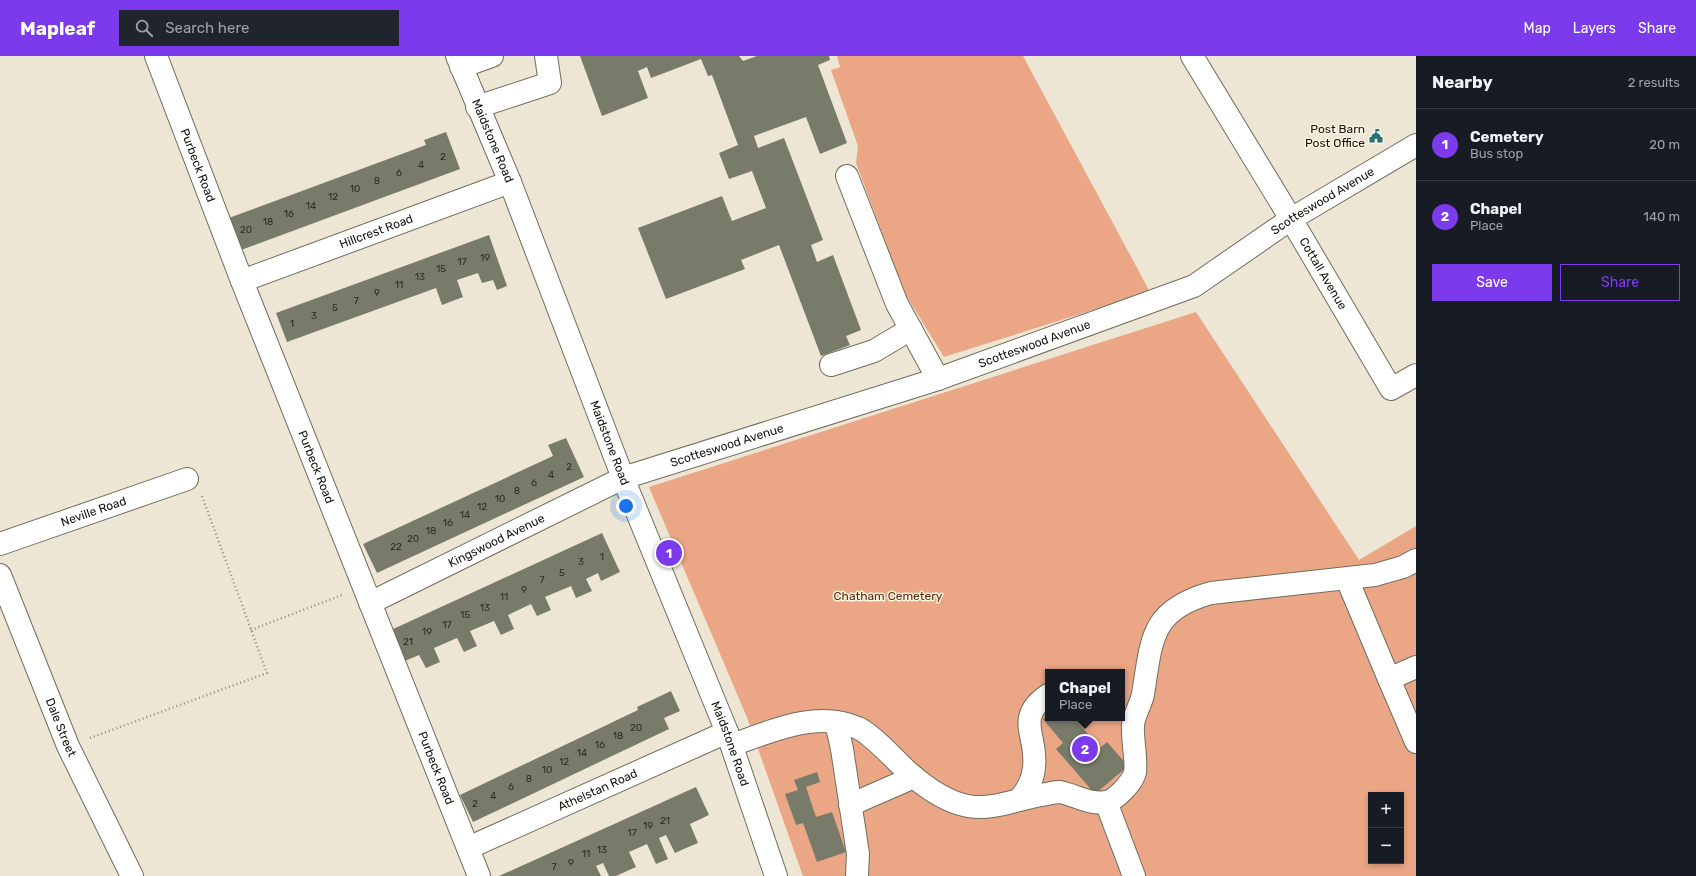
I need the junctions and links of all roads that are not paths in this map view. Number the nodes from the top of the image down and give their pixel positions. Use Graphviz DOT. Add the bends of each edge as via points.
graph roads {
  1 [pos="156,56"];
  2 [pos="492,56"];
  3 [pos="546,56"];
  4 [pos="1192,56"];
  5 [pos="459,62"];
  6 [pos="477,107"];
  7 [pos="1416,145"];
  8 [pos="847,176"];
  9 [pos="510,182"];
  10 [pos="1291,219"];
  11 [pos="242,281"];
  12 [pos="911,329"];
  13 [pos="831,365"];
  14 [pos="1416,375"];
  15 [pos="938,378"];
  16 [pos="623,478"];
  17 [pos="187,479"];
  18 [pos="0,544"];
  19 [pos="1416,560"];
  20 [pos="0,575"];
  21 [pos="1347,579"];
  22 [pos="370,603"];
  23 [pos="1416,666"];
  24 [pos="1389,679"];
  25 [pos="1045,697"];
  26 [pos="1141,704"];
  27 [pos="1125,715"];
  28 [pos="836,722"];
  29 [pos="730,738"];
  30 [pos="1416,742"];
  31 [pos="914,777"];
  32 [pos="1019,800"];
  33 [pos="1106,802"];
  34 [pos="850,805"];
  35 [pos="468,848"];
  36 [pos="132,876"];
  37 [pos="479,876"];
  38 [pos="776,876"];
  39 [pos="857,876"];
  40 [pos="1134,876"];
  1 -- 11 [label="street, Purbeck Road"];
  2 -- 5 [label="street"];
  3 -- 6 [label="street" via="550,83"];
  4 -- 10 [label="street, Cottall Avenue"];
  5 -- 6 [label="street, Maidstone Road"];
  6 -- 9 [label="street, Maidstone Road"];
  7 -- 10 [label="street, Scotteswood Avenue"];
  8 -- 12 [label="street" via="897,304"];
  9 -- 11 [label="street, Hillcrest Road"];
  9 -- 16 [label="street, Maidstone Road"];
  10 -- 14 [label="street, Cottall Avenue" via="1391,389"];
  10 -- 15 [label="street, Scotteswood Avenue" via="1194,286"];
  11 -- 22 [label="street, Purbeck Road"];
  12 -- 13 [label="street" via="874,351"];
  12 -- 15 [label="street"];
  15 -- 16 [label="street, Scotteswood Avenue"];
  16 -- 22 [label="street, Kingswood Avenue"];
  16 -- 29 [label="street, Maidstone Road"];
  17 -- 18 [label="street, Neville Road"];
  19 -- 21 [label="street" via="1403,567 1374,575"];
  20 -- 36 [label="street, Dale Street" via="68,746"];
  21 -- 24 [label="street"];
  21 -- 26 [label="street" via="1211,593 1189,599 1171,612 1157,628 1149,651"];
  22 -- 35 [label="street, Purbeck Road"];
  23 -- 24 [label="street"];
  24 -- 30 [label="street"];
  25 -- 32 [label="street" via="1038,702 1029,716 1034,766 1031,784"];
  26 -- 27 [label="street"];
  26 -- 33 [label="street" via="1133,724 1136,772 1125,790"];
  28 -- 29 [label="street, Athelstan Road" via="813,721"];
  28 -- 31 [label="street, Athelstan Road" via="859,728"];
  28 -- 34 [label="street"];
  29 -- 35 [label="street, Athelstan Road"];
  29 -- 38 [label="street, Maidstone Road"];
  31 -- 32 [label="street, Athelstan Road" via="937,795 968,806 996,806"];
  31 -- 34 [label="street"];
  32 -- 33 [label="street, Athelstan Road" via="1060,792 1080,800"];
  33 -- 40 [label="street"];
  34 -- 39 [label="street" via="858,854"];
  35 -- 37 [label="street, Purbeck Road"];
}
